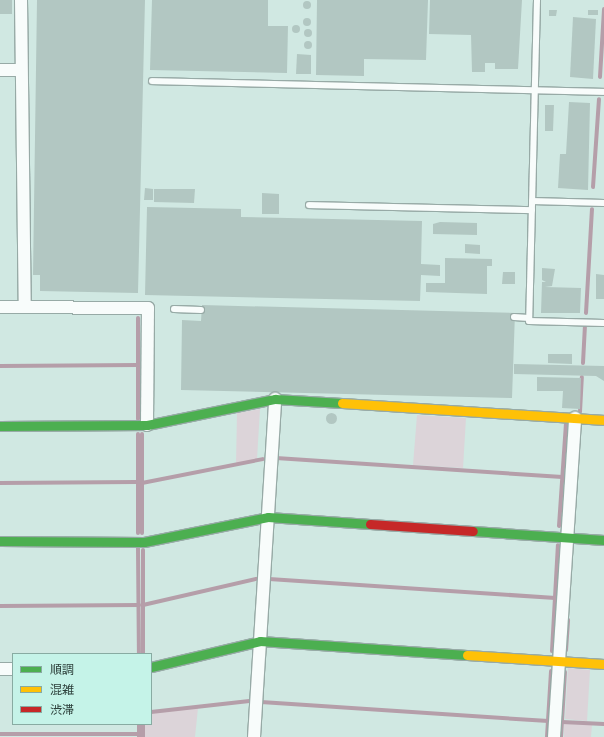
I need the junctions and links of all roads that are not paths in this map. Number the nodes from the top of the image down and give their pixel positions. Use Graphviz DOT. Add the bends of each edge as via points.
graph roads {
  1 [pos="21,0"];
  2 [pos="537,0"];
  3 [pos="0,70"];
  4 [pos="21,70"];
  5 [pos="152,81"];
  6 [pos="535,90"];
  7 [pos="604,92"];
  8 [pos="532,202"];
  9 [pos="604,203"];
  10 [pos="309,205"];
  11 [pos="532,210"];
  12 [pos="0,307"];
  13 [pos="25,307"];
  14 [pos="174,309"];
  15 [pos="201,310"];
  16 [pos="514,317"];
  17 [pos="529,318"];
  18 [pos="604,323"];
  19 [pos="275,399"];
  20 [pos="575,418"];
  21 [pos="604,420"];
  22 [pos="147,425"];
  23 [pos="0,426"];
  24 [pos="268,517"];
  25 [pos="568,537"];
  26 [pos="604,540"];
  27 [pos="0,541"];
  28 [pos="260,641"];
  29 [pos="559,661"];
  30 [pos="604,664"];
  31 [pos="152,667"];
  32 [pos="0,669"];
  33 [pos="12,669"];
  34 [pos="254,737"];
  35 [pos="554,737"];
  1 -- 4 [label="street"];
  2 -- 6 [label="lane"];
  3 -- 4 [label="street"];
  4 -- 13 [label="street"];
  5 -- 6 [label="lane"];
  6 -- 7 [label="lane"];
  6 -- 8 [label="lane"];
  8 -- 9 [label="lane"];
  8 -- 11 [label="lane"];
  10 -- 11 [label="lane"];
  11 -- 17 [label="lane"];
  12 -- 13 [label="street"];
  13 -- 22 [label="street" via="148,308"];
  14 -- 15 [label="lane"];
  16 -- 17 [label="lane"];
  17 -- 18 [label="lane" via="529,321"];
  19 -- 20 [label="street"];
  19 -- 22 [label="street"];
  19 -- 24 [label="street"];
  20 -- 21 [label="street"];
  20 -- 25 [label="street"];
  22 -- 23 [label="street"];
  24 -- 25 [label="street"];
  24 -- 27 [label="street" via="144,542"];
  24 -- 28 [label="street"];
  25 -- 26 [label="street"];
  25 -- 29 [label="street"];
  28 -- 29 [label="street"];
  28 -- 31 [label="street"];
  28 -- 34 [label="street"];
  29 -- 30 [label="street"];
  29 -- 35 [label="street"];
  32 -- 33 [label="street"];
}
